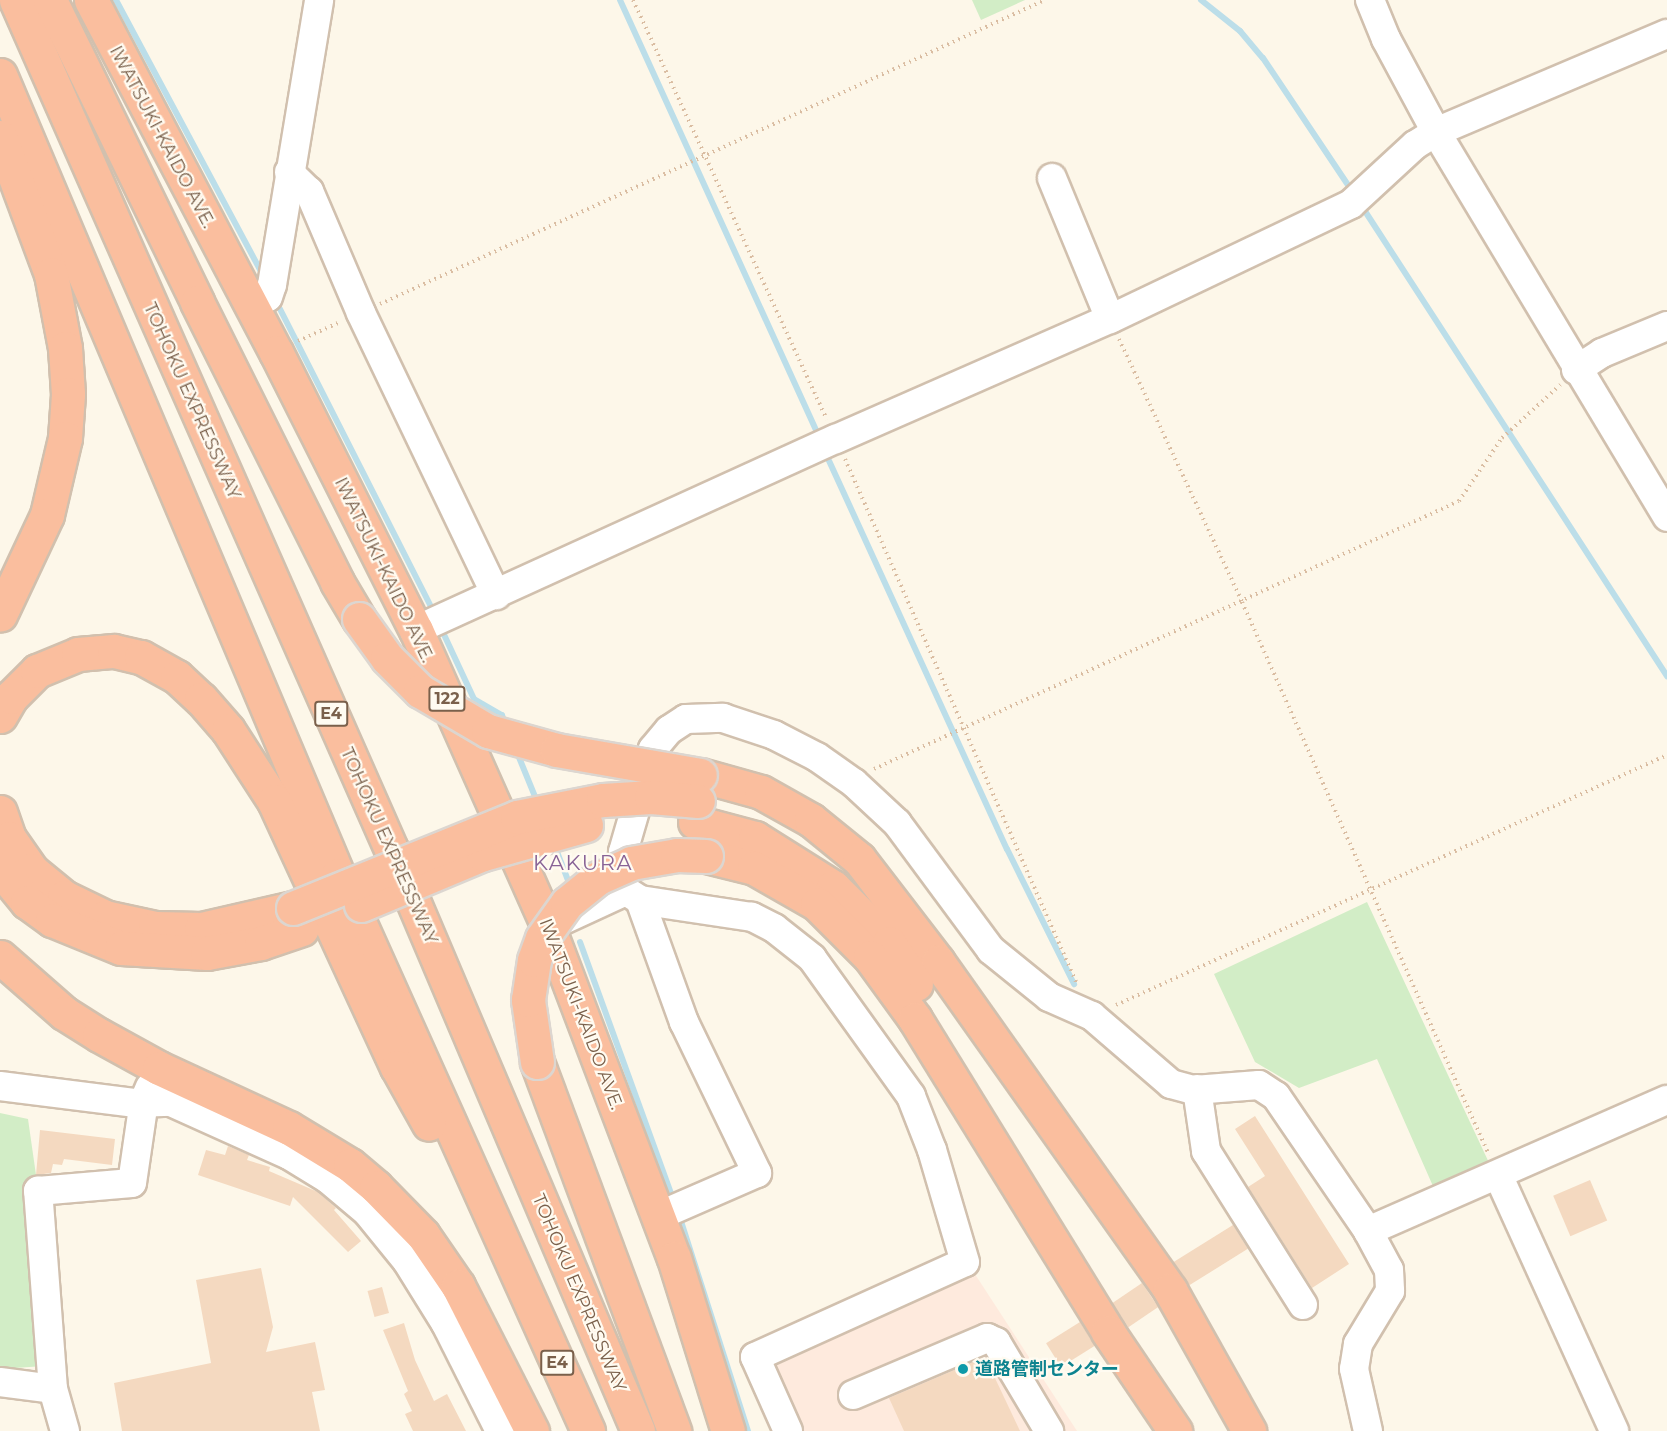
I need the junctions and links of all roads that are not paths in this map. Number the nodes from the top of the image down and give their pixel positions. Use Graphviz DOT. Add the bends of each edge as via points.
graph roads {
  1 [pos="16,0"];
  2 [pos="50,0"];
  3 [pos="91,0"];
  4 [pos="319,0"];
  5 [pos="1370,0"];
  6 [pos="1667,34"];
  7 [pos="0,75"];
  8 [pos="1436,132"];
  9 [pos="0,137"];
  10 [pos="289,172"];
  11 [pos="1052,178"];
  12 [pos="252,308"];
  13 [pos="1110,319"];
  14 [pos="1667,326"];
  15 [pos="1576,370"];
  16 [pos="1667,517"];
  17 [pos="496,595"];
  18 [pos="0,615"];
  19 [pos="431,624"];
  20 [pos="0,716"];
  21 [pos="698,799"];
  22 [pos="0,812"];
  23 [pos="0,869"];
  24 [pos="633,896"];
  25 [pos="298,918"];
  26 [pos="548,927"];
  27 [pos="0,957"];
  28 [pos="159,1068"];
  29 [pos="0,1086"];
  30 [pos="1197,1089"];
  31 [pos="1667,1100"];
  32 [pos="144,1101"];
  33 [pos="1014,1175"];
  34 [pos="1499,1177"];
  35 [pos="658,1216"];
  36 [pos="1368,1231"];
  37 [pos="526,1295"];
  38 [pos="1303,1305"];
  39 [pos="0,1382"];
  40 [pos="53,1389"];
  41 [pos="853,1395"];
  42 [pos="65,1431"];
  43 [pos="500,1431"];
  44 [pos="532,1431"];
  45 [pos="588,1431"];
  46 [pos="638,1431"];
  47 [pos="674,1431"];
  48 [pos="728,1431"];
  49 [pos="788,1431"];
  50 [pos="1049,1431"];
  51 [pos="1175,1431"];
  52 [pos="1249,1431"];
  53 [pos="1368,1431"];
  54 [pos="1614,1431"];
  1 -- 46 [label="highway, TOHOKU EXPRESSWAY / E4" via="391,849"];
  2 -- 21 [label="highway, bridge" via="337,582 387,658 420,691 488,731 557,750"];
  3 -- 12 [label="highway, IWATSUKI-KAIDO AVE. / 122"];
  4 -- 10 [label="street"];
  5 -- 8 [label="street" via="1386,39"];
  6 -- 8 [label="street"];
  7 -- 37 [label="highway, E4" via="338,875"];
  8 -- 13 [label="street" via="1415,145 1356,200"];
  8 -- 15 [label="street"];
  9 -- 18 [label="highway" via="51,274 65,348 68,394 65,438 47,515"];
  10 -- 12 [label="street" via="272,285 268,297"];
  10 -- 17 [label="street" via="309,191 361,313"];
  11 -- 13 [label="street"];
  12 -- 19 [label="highway, IWATSUKI-KAIDO AVE. / 122"];
  13 -- 17 [label="street" via="826,443"];
  14 -- 15 [label="street" via="1602,352"];
  15 -- 16 [label="street"];
  17 -- 19 [label="street"];
  19 -- 26 [label="highway, IWATSUKI-KAIDO AVE. / 122"];
  20 -- 37 [label="highway" via="11,697 37,671 78,654 114,651 141,657 177,676 201,699 228,730 274,801 397,1067"];
  21 -- 25 [label="highway, bridge" via="629,819 565,829"];
  21 -- 33 [label="highway" via="833,887 889,943 930,1004 966,1070"];
  21 -- 52 [label="highway" via="761,792 811,820 859,859 917,934 1170,1290"];
  22 -- 25 [label="highway" via="9,838 31,870 64,897 105,917 156,928 201,929"];
  23 -- 25 [label="highway" via="27,902 52,920 121,948 207,953 261,943"];
  24 -- 26 [label="street"];
  24 -- 30 [label="street" via="621,881 623,852 653,749 669,730 687,719 723,718 774,735 854,783 897,823 991,950 1048,997 1092,1016 1171,1084"];
  24 -- 35 [label="street" via="684,1022 757,1173"];
  24 -- 49 [label="street" via="752,917 774,928 812,958 911,1096 932,1150 965,1262 755,1356"];
  26 -- 35 [label="highway, IWATSUKI-KAIDO AVE. / 122"];
  27 -- 28 [label="highway" via="64,1013"];
  28 -- 32 [label="street"];
  28 -- 44 [label="highway" via="323,1147 350,1165 401,1211 442,1263 476,1317"];
  29 -- 32 [label="street"];
  30 -- 36 [label="street" via="1258,1085 1276,1096"];
  30 -- 38 [label="street" via="1206,1151"];
  31 -- 34 [label="street"];
  32 -- 40 [label="street" via="132,1183 39,1191"];
  32 -- 43 [label="street" via="171,1102 289,1155 328,1179 367,1212 407,1261 440,1315"];
  33 -- 47 [label="highway, bridge" via="915,1019 870,957 808,899 754,868 706,856 677,855 631,863 598,878 567,903 542,938 528,1000 537,1062"];
  33 -- 51 [label="highway" via="1108,1332"];
  34 -- 36 [label="street"];
  34 -- 54 [label="street"];
  35 -- 48 [label="highway, IWATSUKI-KAIDO AVE. / 122"];
  36 -- 53 [label="street" via="1389,1270 1390,1291 1358,1344 1354,1369"];
  37 -- 45 [label="highway, E4"];
  39 -- 40 [label="street"];
  40 -- 42 [label="street"];
  41 -- 50 [label="street" via="987,1338 996,1342"];
}
